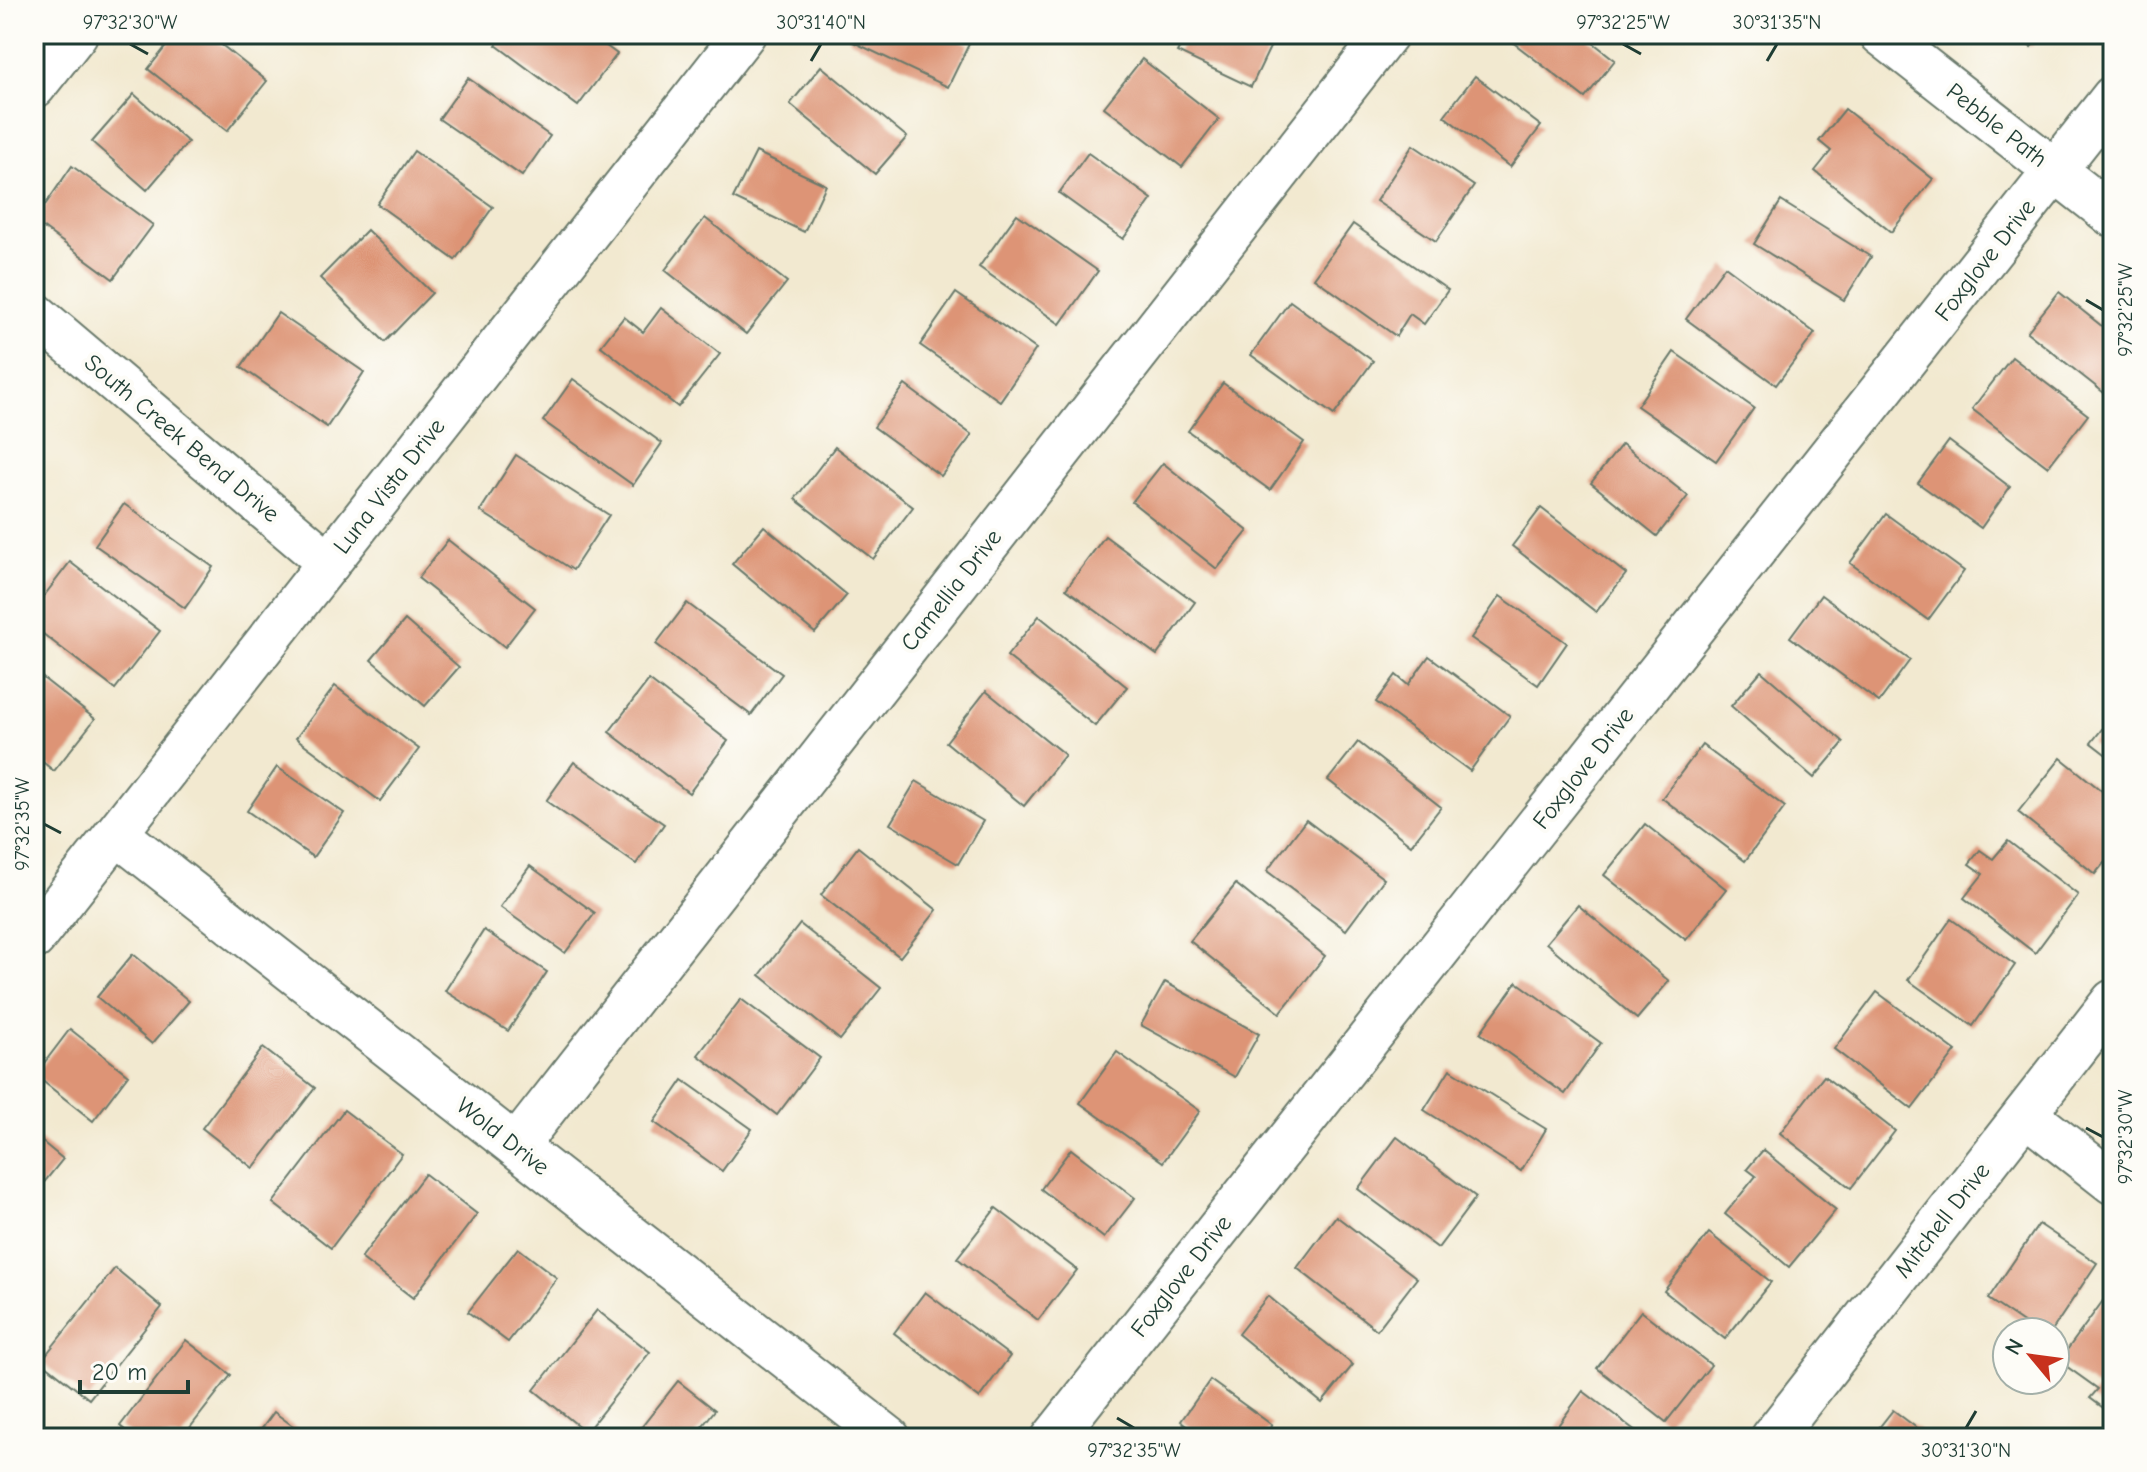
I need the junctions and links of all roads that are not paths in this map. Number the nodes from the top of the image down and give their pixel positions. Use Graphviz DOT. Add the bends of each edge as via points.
graph roads {
  1 [pos="76,34"];
  2 [pos="744,34"];
  3 [pos="1387,34"];
  4 [pos="1881,34"];
  5 [pos="34,87"];
  6 [pos="2113,97"];
  7 [pos="2056,171"];
  8 [pos="2113,216"];
  9 [pos="34,313"];
  10 [pos="329,563"];
  11 [pos="117,834"];
  12 [pos="34,938"];
  13 [pos="2113,1001"];
  14 [pos="2025,1114"];
  15 [pos="516,1146"];
  16 [pos="2113,1183"];
  17 [pos="889,1438"];
  18 [pos="1053,1438"];
  19 [pos="1772,1438"];
  1 -- 5 [label="street"];
  2 -- 10 [label="street, Luna Vista Drive"];
  3 -- 15 [label="street, Camellia Drive"];
  4 -- 7 [label="street, Pebble Path"];
  6 -- 7 [label="street, Foxglove Drive"];
  7 -- 8 [label="street, Pebble Path"];
  7 -- 18 [label="street, Foxglove Drive"];
  9 -- 10 [label="street, South Creek Bend Drive"];
  10 -- 11 [label="street, Luna Vista Drive"];
  11 -- 12 [label="street, Luna Vista Drive"];
  11 -- 15 [label="street, Wold Drive"];
  13 -- 14 [label="street, Mitchell Drive"];
  14 -- 16 [label="street"];
  14 -- 19 [label="street, Mitchell Drive"];
  15 -- 17 [label="street, Wold Drive"];
}
